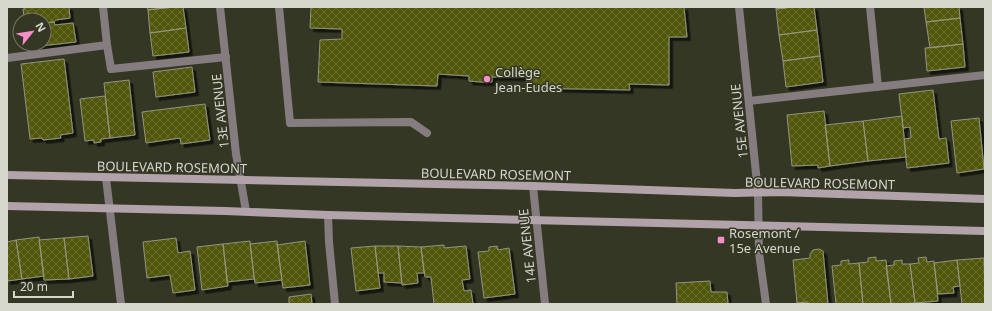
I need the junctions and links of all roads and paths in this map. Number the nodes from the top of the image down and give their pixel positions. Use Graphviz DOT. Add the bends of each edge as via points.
graph roads {
  1 [pos="103,7"];
  2 [pos="220,7"];
  3 [pos="279,7"];
  4 [pos="739,7"];
  5 [pos="870,7"];
  6 [pos="108,46"];
  7 [pos="226,57"];
  8 [pos="7,58"];
  9 [pos="985,75"];
  10 [pos="878,87"];
  11 [pos="749,100"];
  12 [pos="428,133"];
  13 [pos="7,175"];
  14 [pos="106,178"];
  15 [pos="241,180"];
  16 [pos="533,186"];
  17 [pos="758,193"];
  18 [pos="985,199"];
  19 [pos="7,206"];
  20 [pos="110,208"];
  21 [pos="246,211"];
  22 [pos="328,215"];
  23 [pos="536,220"];
  24 [pos="759,225"];
  25 [pos="985,231"];
  26 [pos="121,304"];
  27 [pos="335,304"];
  28 [pos="545,304"];
  29 [pos="766,304"];
  1 -- 6 [label="street"];
  2 -- 7 [label="street, 13E AVENUE"];
  3 -- 12 [label="street" via="290,122 411,122"];
  4 -- 11 [label="street, 15E AVENUE"];
  5 -- 10 [label="street"];
  6 -- 7 [label="street" via="111,69"];
  6 -- 8 [label="street"];
  7 -- 15 [label="street, 13E AVENUE"];
  9 -- 10 [label="street"];
  10 -- 11 [label="street"];
  11 -- 17 [label="street, 15E AVENUE"];
  13 -- 14 [label="main road, BOULEVARD ROSEMONT"];
  14 -- 15 [label="main road, BOULEVARD ROSEMONT"];
  14 -- 20 [label="street"];
  15 -- 16 [label="main road, BOULEVARD ROSEMONT"];
  15 -- 21 [label="street, 13E AVENUE"];
  16 -- 17 [label="main road, BOULEVARD ROSEMONT"];
  16 -- 23 [label="street, 14E AVENUE"];
  17 -- 18 [label="main road, BOULEVARD ROSEMONT"];
  17 -- 24 [label="street, 15E AVENUE"];
  19 -- 20 [label="main road"];
  20 -- 21 [label="main road"];
  20 -- 26 [label="street"];
  21 -- 22 [label="main road"];
  22 -- 23 [label="main road"];
  22 -- 27 [label="street"];
  23 -- 24 [label="main road"];
  23 -- 28 [label="street, 14E AVENUE"];
  24 -- 25 [label="main road"];
  24 -- 29 [label="street, 15E AVENUE"];
}
